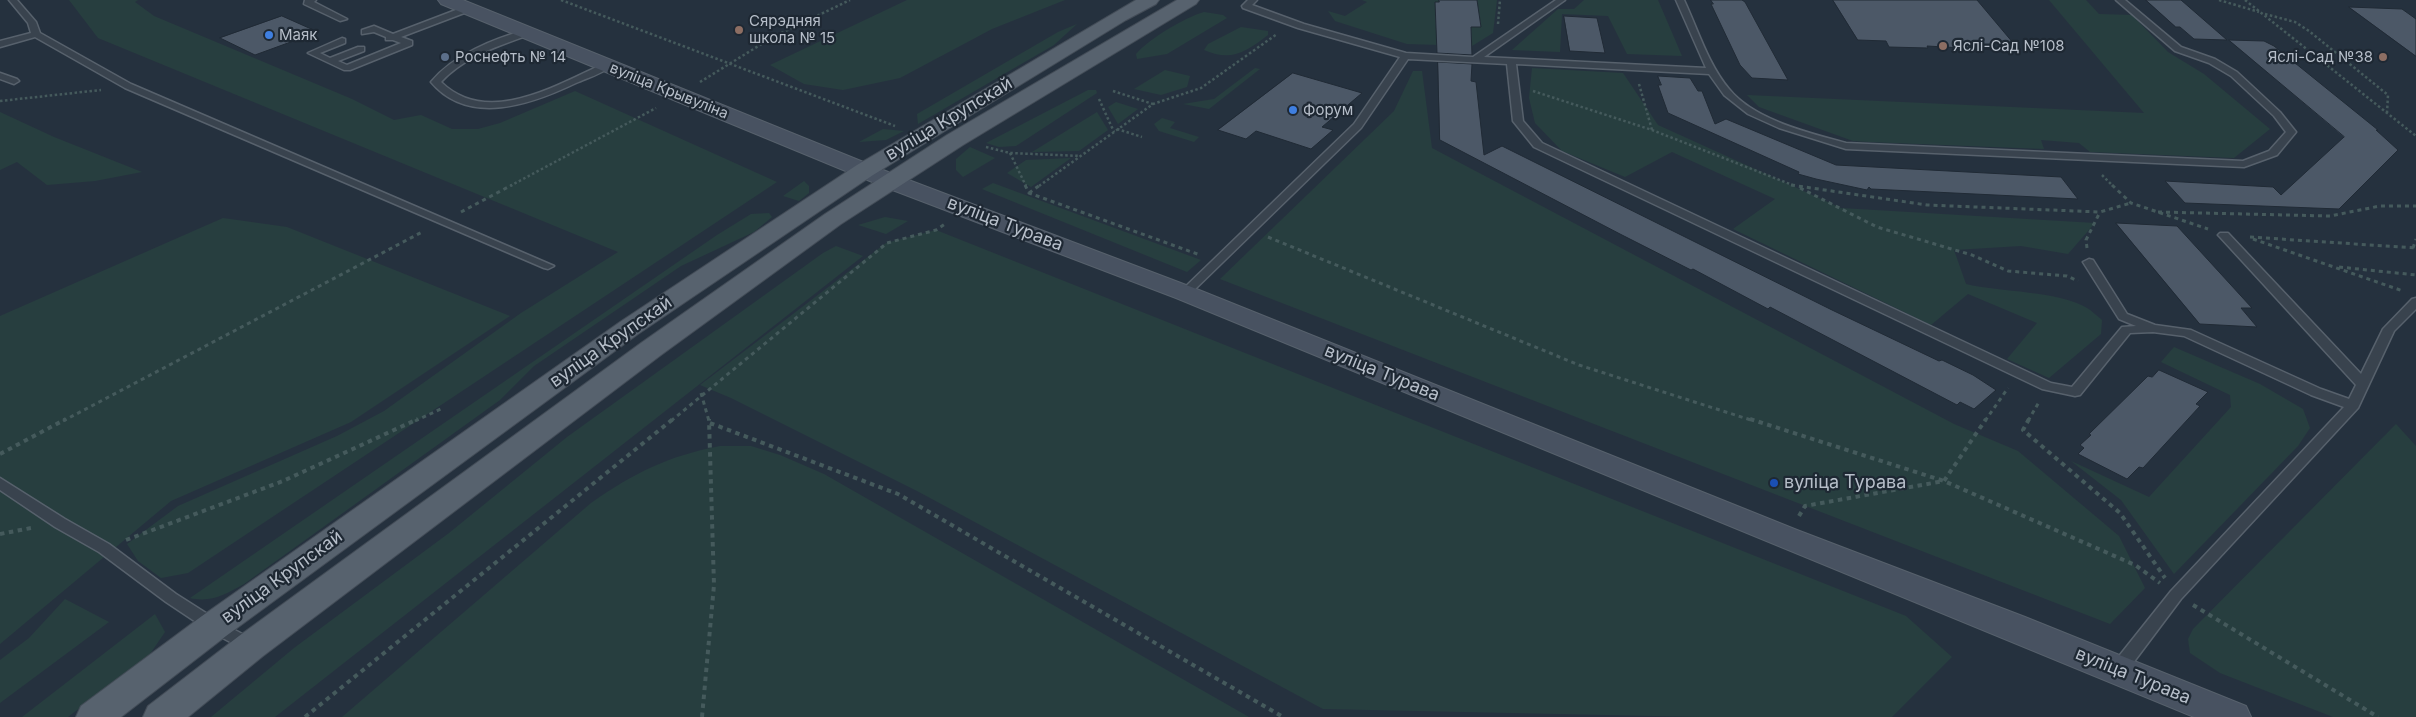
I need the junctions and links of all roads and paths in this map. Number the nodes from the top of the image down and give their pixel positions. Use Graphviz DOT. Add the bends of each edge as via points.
graph roads {
  1 [pos="13,0"];
  2 [pos="312,0"];
  3 [pos="448,0"];
  4 [pos="561,0"];
  5 [pos="850,0"];
  6 [pos="1150,0"];
  7 [pos="1190,0"];
  8 [pos="1253,0"];
  9 [pos="1500,0"];
  10 [pos="1561,0"];
  11 [pos="1680,0"];
  12 [pos="2120,0"];
  13 [pos="2219,0"];
  14 [pos="2245,0"];
  15 [pos="469,8"];
  16 [pos="2262,13"];
  17 [pos="343,19"];
  18 [pos="1498,26"];
  19 [pos="1270,30"];
  20 [pos="365,32"];
  21 [pos="528,32"];
  22 [pos="36,34"];
  23 [pos="384,36"];
  24 [pos="342,41"];
  25 [pos="0,44"];
  26 [pos="351,45"];
  27 [pos="361,49"];
  28 [pos="1405,56"];
  29 [pos="320,57"];
  30 [pos="1477,58"];
  31 [pos="1511,60"];
  32 [pos="330,62"];
  33 [pos="727,64"];
  34 [pos="606,66"];
  35 [pos="1634,67"];
  36 [pos="1712,71"];
  37 [pos="0,76"];
  38 [pos="14,81"];
  39 [pos="1514,84"];
  40 [pos="128,86"];
  41 [pos="1113,91"];
  42 [pos="679,96"];
  43 [pos="1099,99"];
  44 [pos="0,100"];
  45 [pos="1153,104"];
  46 [pos="2387,113"];
  47 [pos="901,128"];
  48 [pos="1117,129"];
  49 [pos="1652,130"];
  50 [pos="1114,132"];
  51 [pos="2416,136"];
  52 [pos="1142,137"];
  53 [pos="1081,156"];
  54 [pos="2084,157"];
  55 [pos="878,175"];
  56 [pos="1797,187"];
  57 [pos="1029,193"];
  58 [pos="2132,203"];
  59 [pos="2416,206"];
  60 [pos="966,209"];
  61 [pos="2100,212"];
  62 [pos="2155,212"];
  63 [pos="441,222"];
  64 [pos="1250,229"];
  65 [pos="2224,235"];
  66 [pos="2416,239"];
  67 [pos="2415,248"];
  68 [pos="1216,261"];
  69 [pos="2089,262"];
  70 [pos="548,266"];
  71 [pos="2333,266"];
  72 [pos="2416,274"];
  73 [pos="2108,292"];
  74 [pos="2407,292"];
  75 [pos="1185,293"];
  76 [pos="2416,302"];
  77 [pos="2153,328"];
  78 [pos="2018,373"];
  79 [pos="2362,383"];
  80 [pos="2047,386"];
  81 [pos="702,394"];
  82 [pos="2353,404"];
  83 [pos="443,408"];
  84 [pos="710,423"];
  85 [pos="0,454"];
  86 [pos="1944,481"];
  87 [pos="0,483"];
  88 [pos="1786,538"];
  89 [pos="104,548"];
  90 [pos="2176,595"];
  91 [pos="214,626"];
  92 [pos="251,646"];
  93 [pos="2118,670"];
  94 [pos="94,717"];
  95 [pos="161,717"];
  96 [pos="305,717"];
  97 [pos="702,717"];
  98 [pos="1283,717"];
  99 [pos="2233,717"];
  100 [pos="2378,717"];
  1 -- 22 [label="lane" via="32,22"];
  2 -- 17 [label="lane" via="307,2"];
  3 -- 15 [label="main road, вуліца Крывуліна"];
  4 -- 33 [label="path"];
  5 -- 33 [label="path" via="802,22"];
  6 -- 55 [label="main road, вуліца Крупскай" via="1119,16"];
  7 -- 55 [label="main road, вуліца Крупскай"];
  8 -- 28 [label="lane" via="1246,6 1301,26"];
  9 -- 18 [label="path"];
  10 -- 30 [label="lane"];
  11 -- 36 [label="lane"];
  12 -- 54 [label="lane" via="2178,49 2212,61 2234,74 2277,114 2291,132 2272,153 2244,164"];
  13 -- 16 [label="path"];
  14 -- 16 [label="path"];
  15 -- 21 [label="main road, вуліца Крывуліна"];
  15 -- 23 [label="lane"];
  16 -- 46 [label="path"];
  16 -- 46 [label="path" via="2295,22 2309,31 2388,95"];
  19 -- 45 [label="path" via="1279,33 1201,88"];
  20 -- 23 [label="lane" via="374,29"];
  21 -- 34 [label="main road, вуліца Крывуліна"];
  21 -- 34 [label="lane" via="464,58 446,70 436,82 449,95 473,105 495,105 519,102"];
  22 -- 25 [label="lane"];
  22 -- 40 [label="lane"];
  23 -- 32 [label="lane" via="409,43 347,68"];
  24 -- 29 [label="lane" via="312,54"];
  26 -- 29 [label="lane"];
  27 -- 32 [label="lane"];
  28 -- 30 [label="lane"];
  28 -- 64 [label="lane" via="1358,126"];
  29 -- 32 [label="lane"];
  30 -- 31 [label="lane"];
  31 -- 35 [label="lane"];
  31 -- 39 [label="lane"];
  33 -- 42 [label="path"];
  33 -- 47 [label="path"];
  34 -- 42 [label="main road, вуліца Крывуліна"];
  35 -- 36 [label="lane"];
  35 -- 49 [label="path"];
  36 -- 54 [label="lane" via="1728,93 1746,108 1790,130 1846,146"];
  37 -- 38 [label="lane"];
  39 -- 49 [label="path"];
  39 -- 78 [label="lane" via="1518,121 1538,145"];
  40 -- 44 [label="path" via="23,100"];
  40 -- 63 [label="lane"];
  41 -- 45 [label="path"];
  42 -- 55 [label="main road, вуліца Крывуліна"];
  42 -- 63 [label="path"];
  43 -- 50 [label="path"];
  45 -- 48 [label="path"];
  46 -- 51 [label="path"];
  48 -- 50 [label="path"];
  48 -- 52 [label="path"];
  49 -- 56 [label="path"];
  50 -- 53 [label="path"];
  53 -- 57 [label="path"];
  53 -- 57 [label="path" via="1010,153"];
  54 -- 58 [label="path"];
  55 -- 60 [label="main road, вуліца Турава"];
  55 -- 91 [label="main road, вуліца Крупскай" via="629,328"];
  55 -- 92 [label="main road, вуліца Крупскай" via="651,350"];
  56 -- 61 [label="path" via="1928,205"];
  56 -- 73 [label="path" via="1877,228 1972,255 2008,272 2067,276"];
  57 -- 68 [label="path"];
  58 -- 61 [label="path"];
  58 -- 62 [label="path"];
  59 -- 62 [label="path" via="2380,206 2330,216"];
  60 -- 75 [label="main road, вуліца Турава"];
  60 -- 81 [label="path" via="936,230 887,243"];
  61 -- 69 [label="path" via="2086,240"];
  62 -- 65 [label="path"];
  63 -- 70 [label="lane"];
  63 -- 85 [label="path"];
  64 -- 68 [label="lane"];
  64 -- 86 [label="path" via="1579,364"];
  65 -- 79 [label="lane"];
  66 -- 67 [label="path"];
  67 -- 71 [label="path" via="2245,236"];
  68 -- 75 [label="lane"];
  69 -- 73 [label="lane"];
  71 -- 72 [label="path"];
  71 -- 74 [label="path"];
  73 -- 77 [label="lane" via="2123,316"];
  75 -- 88 [label="main road, вуліца Турава"];
  76 -- 79 [label="lane" via="2389,329"];
  77 -- 80 [label="lane" via="2126,330 2075,392"];
  77 -- 82 [label="lane" via="2187,333 2316,392"];
  78 -- 80 [label="lane"];
  78 -- 86 [label="path"];
  79 -- 82 [label="lane"];
  80 -- 90 [label="path" via="2023,430 2120,513"];
  81 -- 84 [label="path"];
  81 -- 96 [label="path"];
  82 -- 90 [label="lane"];
  83 -- 89 [label="path" via="283,480"];
  84 -- 97 [label="path" via="714,585"];
  84 -- 98 [label="path" via="898,494"];
  86 -- 88 [label="path" via="1804,506"];
  86 -- 90 [label="path" via="2135,565"];
  87 -- 89 [label="lane"];
  88 -- 93 [label="main road, вуліца Турава"];
  89 -- 91 [label="lane"];
  90 -- 93 [label="lane"];
  90 -- 100 [label="path"];
  91 -- 92 [label="lane"];
  91 -- 94 [label="main road, вуліца Крупскай"];
  92 -- 95 [label="main road, вуліца Крупскай"];
  93 -- 99 [label="main road, вуліца Турава"];
}
